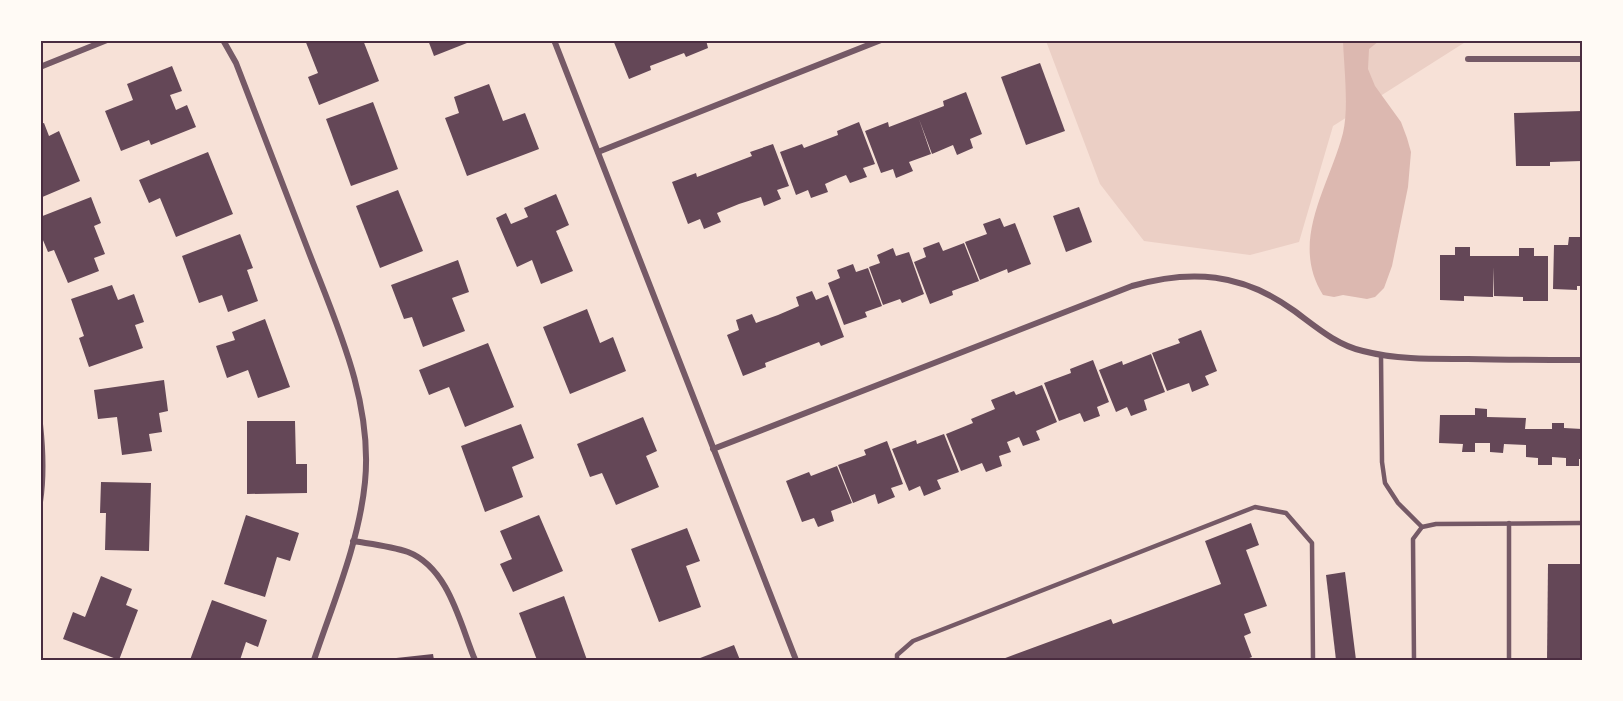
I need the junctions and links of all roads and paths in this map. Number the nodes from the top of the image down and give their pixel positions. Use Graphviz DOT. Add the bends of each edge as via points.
graph roads {
  1 [pos="107,40"];
  2 [pos="223,40"];
  3 [pos="554,40"];
  4 [pos="882,40"];
  5 [pos="1468,59"];
  6 [pos="1582,59"];
  7 [pos="40,67"];
  8 [pos="598,152"];
  9 [pos="1381,355"];
  10 [pos="1582,360"];
  11 [pos="40,424"];
  12 [pos="713,450"];
  13 [pos="40,502"];
  14 [pos="1509,523"];
  15 [pos="1582,523"];
  16 [pos="1422,527"];
  17 [pos="353,542"];
  18 [pos="314,660"];
  19 [pos="475,660"];
  20 [pos="796,660"];
  21 [pos="897,660"];
  22 [pos="1313,660"];
  23 [pos="1414,660"];
  24 [pos="1509,660"];
  1 -- 7 [label="street"];
  2 -- 17 [label="street" via="236,63 328,302 359,398 366,453 365,481"];
  3 -- 8 [label="street"];
  4 -- 8 [label="street"];
  5 -- 6 [label="street"];
  8 -- 12 [label="street"];
  9 -- 10 [label="street"];
  9 -- 12 [label="street" via="1335,340 1270,296 1243,283 1184,275 1121,290"];
  9 -- 16 [label="lane" via="1385,483"];
  11 -- 13 [label="street"];
  12 -- 20 [label="street"];
  14 -- 15 [label="lane"];
  14 -- 16 [label="lane"];
  14 -- 24 [label="lane"];
  16 -- 23 [label="lane" via="1413,539"];
  17 -- 18 [label="street"];
  17 -- 19 [label="street" via="410,553 431,566 447,591"];
  21 -- 22 [label="lane" via="897,655 913,641 1255,507 1286,513 1312,543"];
}
